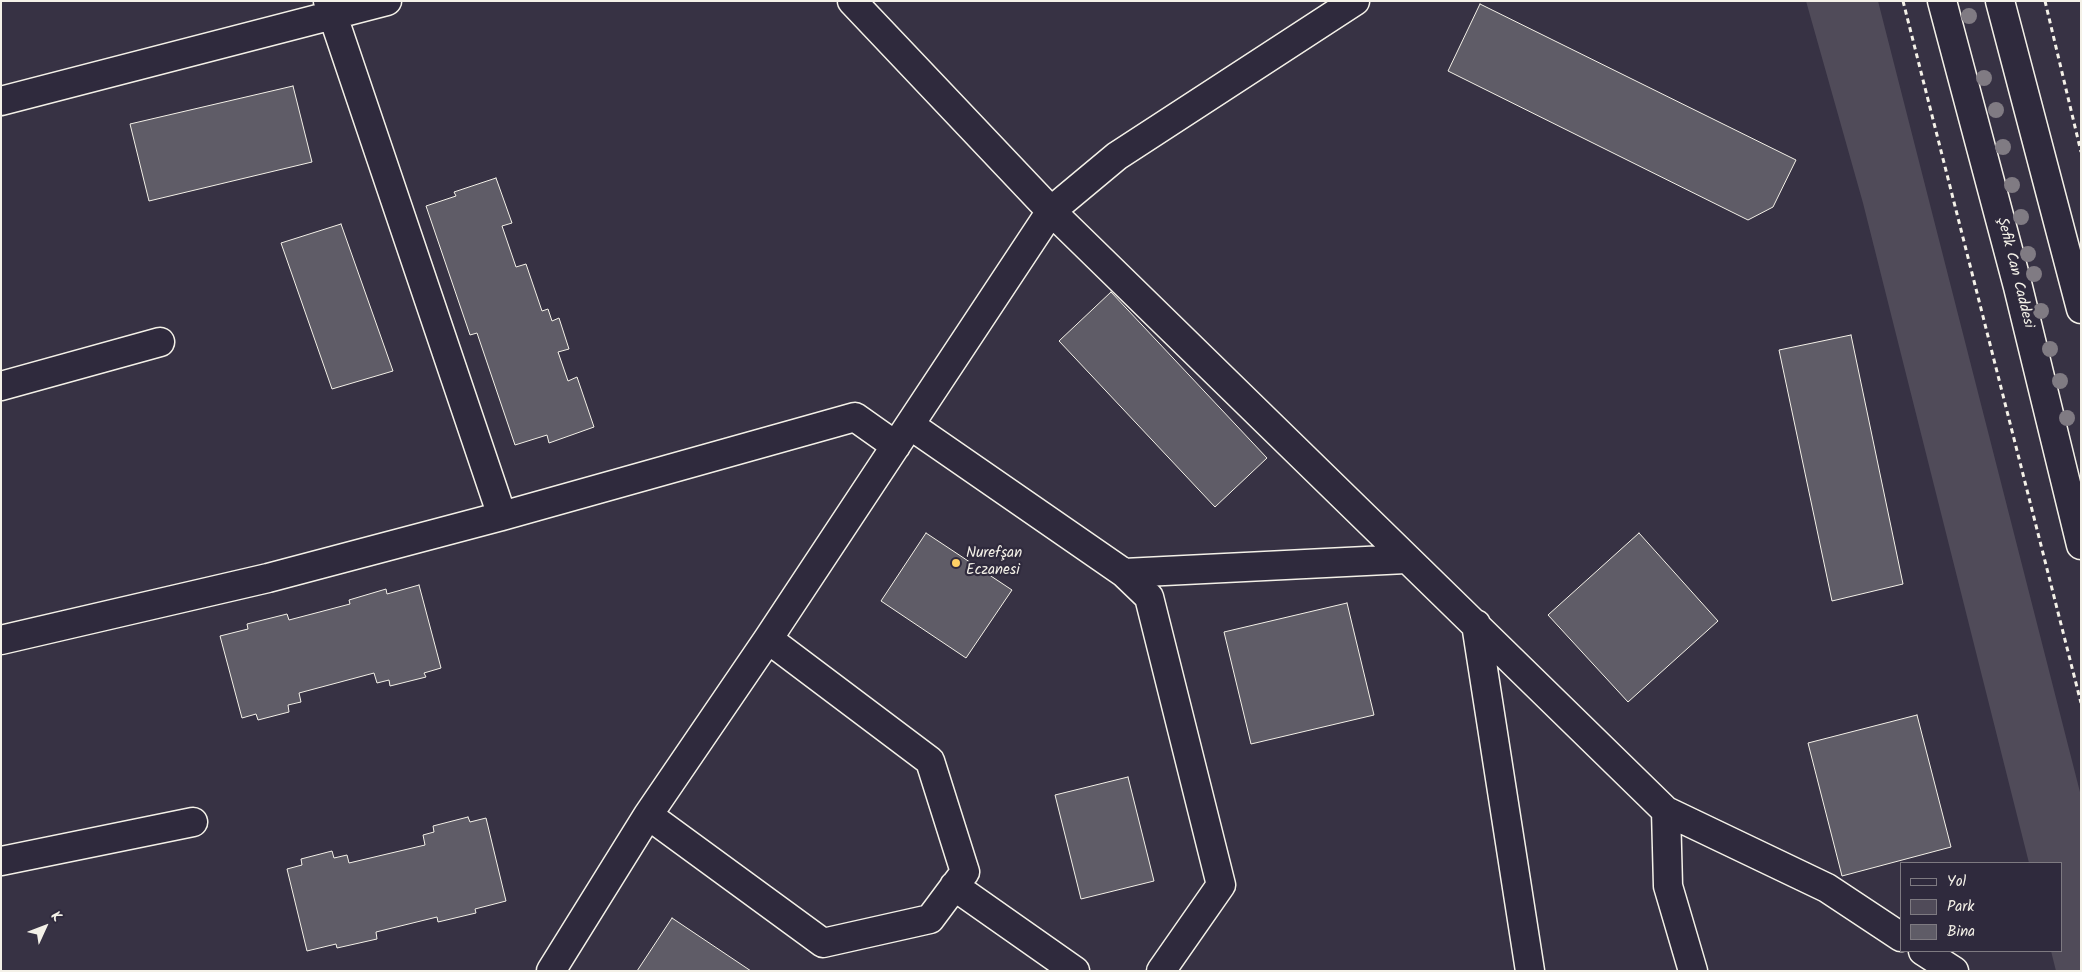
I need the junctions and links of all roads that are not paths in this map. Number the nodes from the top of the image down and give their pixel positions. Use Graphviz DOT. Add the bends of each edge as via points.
graph roads {
  1 [pos="387,1"];
  2 [pos="852,1"];
  3 [pos="1355,1"];
  4 [pos="1942,1"];
  5 [pos="2000,1"];
  6 [pos="331,8"];
  7 [pos="1,101"];
  8 [pos="1051,211"];
  9 [pos="2081,309"];
  10 [pos="160,342"];
  11 [pos="1,386"];
  12 [pos="903,436"];
  13 [pos="502,516"];
  14 [pos="2081,546"];
  15 [pos="1406,559"];
  16 [pos="1124,573"];
  17 [pos="1476,624"];
  18 [pos="768,639"];
  19 [pos="1,640"];
  20 [pos="1666,811"];
  21 [pos="648,815"];
  22 [pos="192,822"];
  23 [pos="1,861"];
  24 [pos="954,886"];
  25 [pos="1900,936"];
  26 [pos="1925,952"];
  27 [pos="551,971"];
  28 [pos="1075,971"];
  29 [pos="1161,971"];
  30 [pos="1530,971"];
  31 [pos="1692,971"];
  32 [pos="1954,971"];
  1 -- 6 [label="street"];
  2 -- 8 [label="street"];
  3 -- 8 [label="street" via="1118,156"];
  4 -- 14 [label="street, Şefik Can Caddesi" via="2018,287"];
  5 -- 9 [label="street"];
  6 -- 7 [label="street"];
  6 -- 13 [label="street"];
  8 -- 12 [label="street"];
  8 -- 15 [label="street"];
  10 -- 11 [label="street"];
  12 -- 13 [label="street" via="855,416"];
  12 -- 16 [label="street"];
  12 -- 18 [label="street"];
  13 -- 19 [label="street" via="268,578"];
  15 -- 16 [label="street"];
  15 -- 17 [label="street"];
  16 -- 29 [label="street" via="1148,597 1221,885"];
  17 -- 20 [label="street"];
  17 -- 30 [label="street"];
  18 -- 21 [label="street"];
  18 -- 24 [label="street" via="930,761 965,872"];
  20 -- 25 [label="street" via="1826,888"];
  20 -- 31 [label="street" via="1668,886"];
  21 -- 24 [label="street" via="822,943 930,919"];
  21 -- 27 [label="street"];
  22 -- 23 [label="street"];
  24 -- 28 [label="street"];
  26 -- 32 [label="street"];
}
